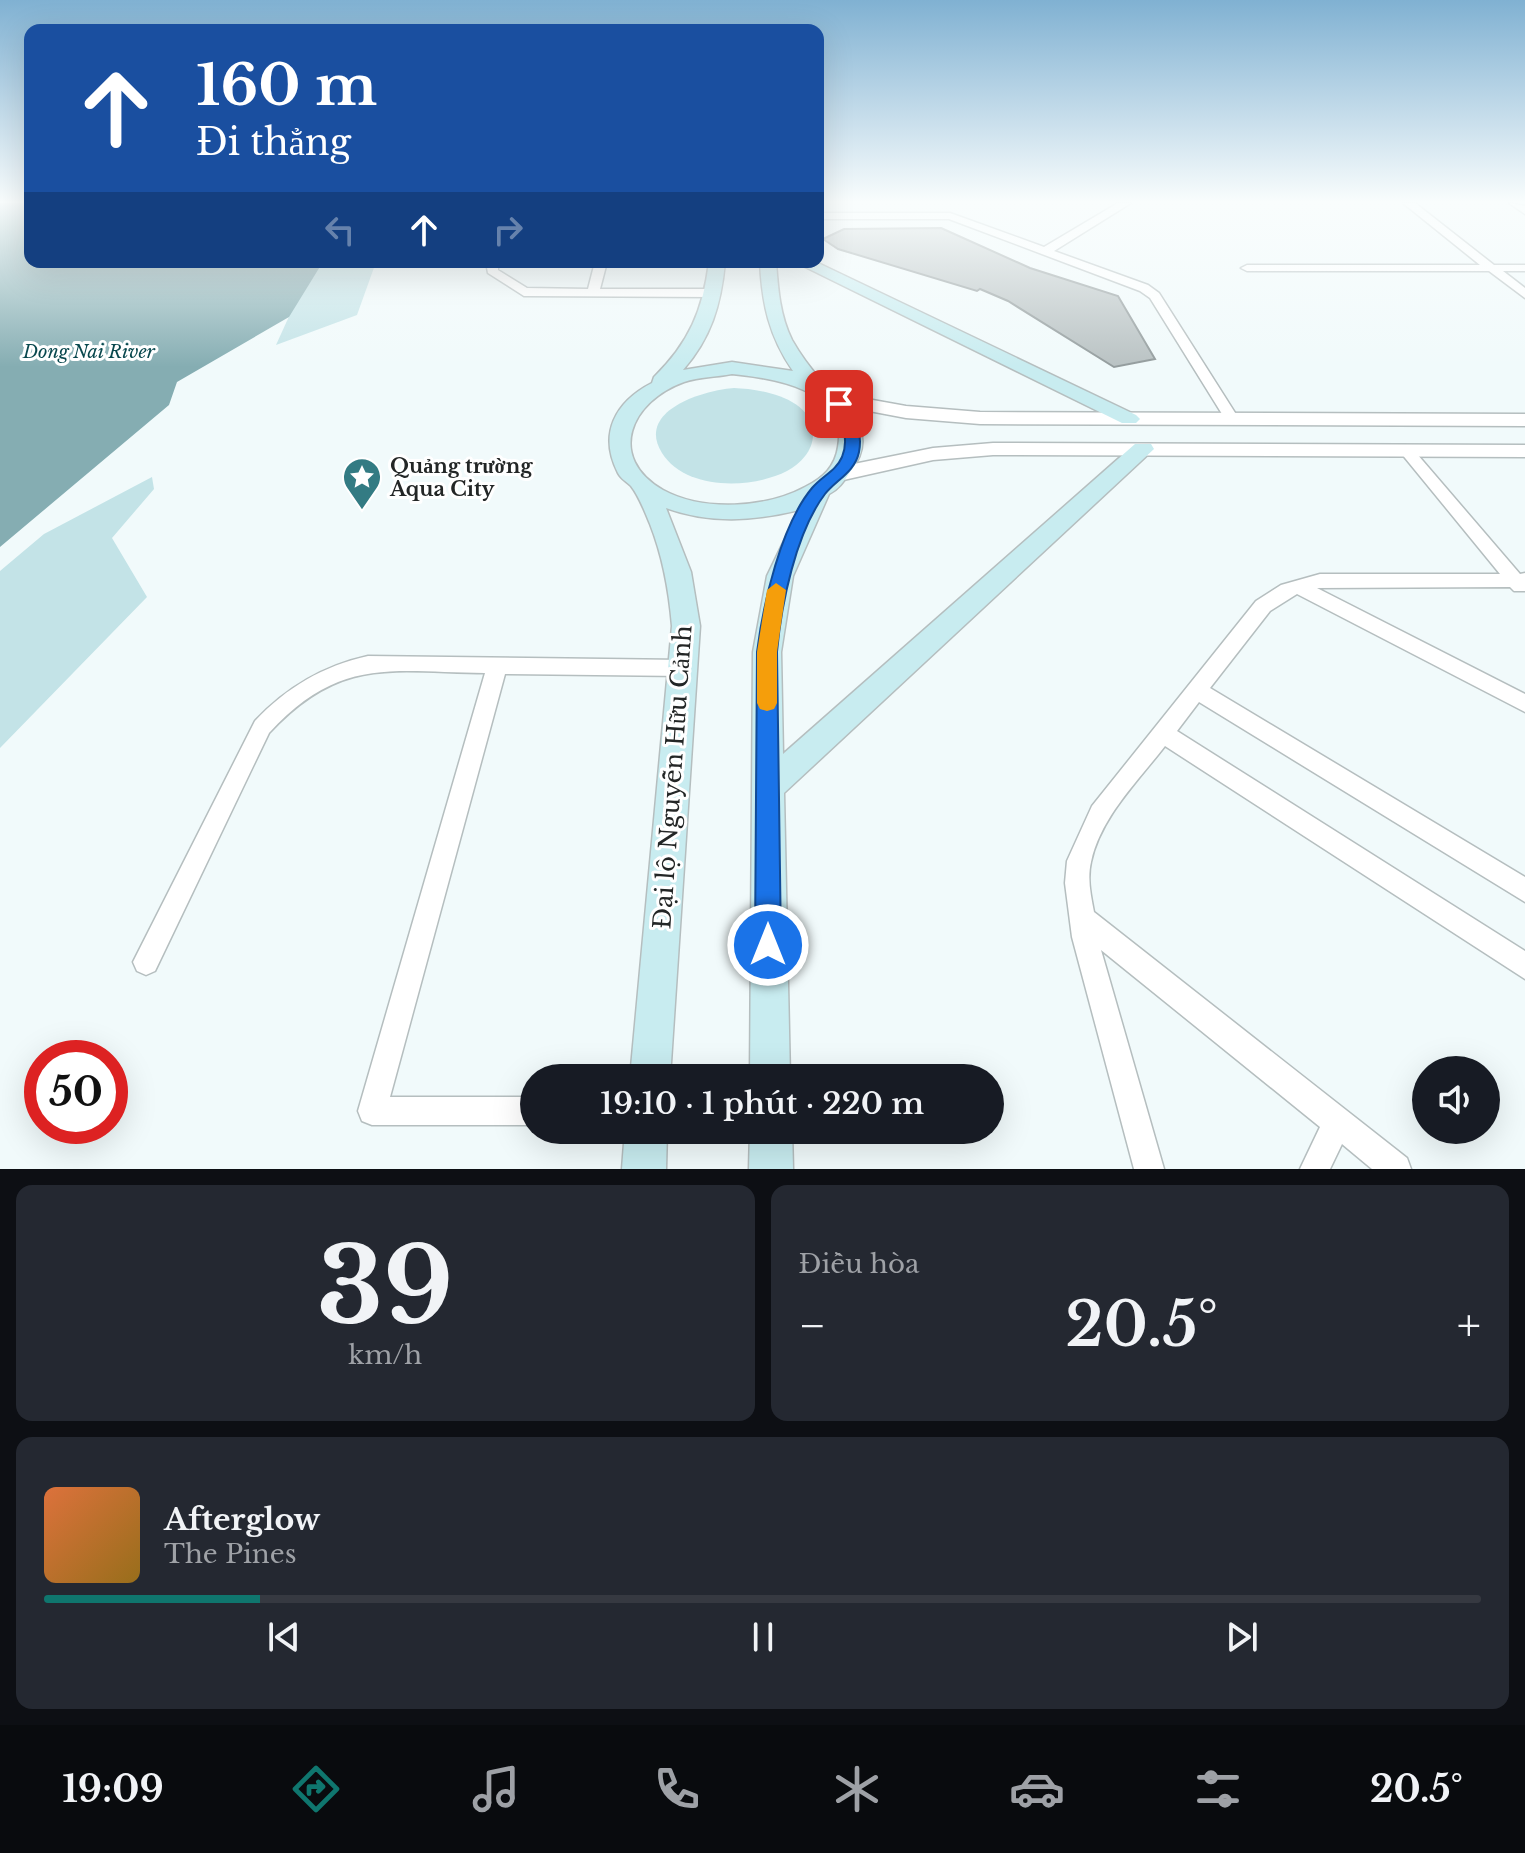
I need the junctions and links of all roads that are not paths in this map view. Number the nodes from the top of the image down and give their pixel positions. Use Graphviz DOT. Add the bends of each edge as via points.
graph roads {
  1 [pos="1062,258"];
  2 [pos="1478,258"];
  3 [pos="492,268"];
  4 [pos="599,268"];
  5 [pos="716,268"];
  6 [pos="769,268"];
  7 [pos="815,268"];
  8 [pos="1247,268"];
  9 [pos="1491,268"];
  10 [pos="1525,268"];
  11 [pos="593,293"];
  12 [pos="714,293"];
  13 [pos="1525,294"];
  14 [pos="814,385"];
  15 [pos="652,390"];
  16 [pos="834,399"];
  17 [pos="1129,419"];
  18 [pos="1232,419"];
  19 [pos="1525,420"];
  20 [pos="1143,449"];
  21 [pos="1406,450"];
  22 [pos="1525,451"];
  23 [pos="829,482"];
  24 [pos="642,485"];
  25 [pos="1522,584"];
  26 [pos="1297,586"];
  27 [pos="497,666"];
  28 [pos="683,668"];
  29 [pos="1197,691"];
  30 [pos="1522,695"];
  31 [pos="1163,734"];
  32 [pos="767,788"];
  33 [pos="1525,890"];
  34 [pos="1081,918"];
  35 [pos="146,962"];
  36 [pos="1525,966"];
  37 [pos="651,1064"];
  38 [pos="770,1064"];
  39 [pos="520,1111"];
  40 [pos="1337,1122"];
  41 [pos="645,1144"];
  42 [pos="771,1144"];
  43 [pos="644,1169"];
  44 [pos="771,1169"];
  45 [pos="1149,1169"];
  46 [pos="1315,1169"];
  47 [pos="1396,1169"];
  1 -- 18 [label="street" via="1152,293"];
  2 -- 9 [label="street"];
  3 -- 11 [label="street" via="524,292"];
  4 -- 11 [label="street"];
  5 -- 12 [label="main road"];
  6 -- 14 [label="main road" via="775,324 788,352"];
  7 -- 17 [label="main road"];
  8 -- 9 [label="street"];
  9 -- 10 [label="street"];
  9 -- 13 [label="street"];
  11 -- 12 [label="street"];
  12 -- 15 [label="main road" via="697,340"];
  14 -- 15 [label="main road" via="780,373 732,368 684,375"];
  14 -- 16 [label="main road"];
  15 -- 24 [label="main road" via="628,410 617,435 622,461"];
  16 -- 17 [label="street" via="967,417"];
  16 -- 23 [label="main road" via="854,435 851,455"];
  17 -- 18 [label="street"];
  18 -- 19 [label="street"];
  20 -- 21 [label="street"];
  20 -- 23 [label="street" via="966,451 899,460"];
  20 -- 32 [label="main road"];
  21 -- 22 [label="street"];
  21 -- 25 [label="street"];
  23 -- 24 [label="main road" via="768,509 721,512 677,503"];
  23 -- 32 [label="main road" via="787,557 774,600 767,652"];
  24 -- 28 [label="main road, Đại lộ Nguyễn Hữu Cảnh" via="672,543 679,571 686,626"];
  25 -- 26 [label="street" via="1340,579"];
  26 -- 29 [label="street" via="1263,606"];
  26 -- 30 [label="street"];
  27 -- 28 [label="street"];
  27 -- 35 [label="street" via="349,667 278,709 262,727"];
  27 -- 39 [label="street" via="372,1111"];
  28 -- 37 [label="main road, Đại lộ Nguyễn Hữu Cảnh"];
  29 -- 31 [label="street"];
  29 -- 33 [label="street"];
  31 -- 34 [label="street" via="1100,813 1086,843 1077,883"];
  31 -- 36 [label="street"];
  32 -- 38 [label="main road"];
  34 -- 40 [label="street"];
  34 -- 45 [label="street"];
  40 -- 46 [label="street"];
  40 -- 47 [label="street"];
  41 -- 43 [label="main road"];
  42 -- 44 [label="main road"];
}
